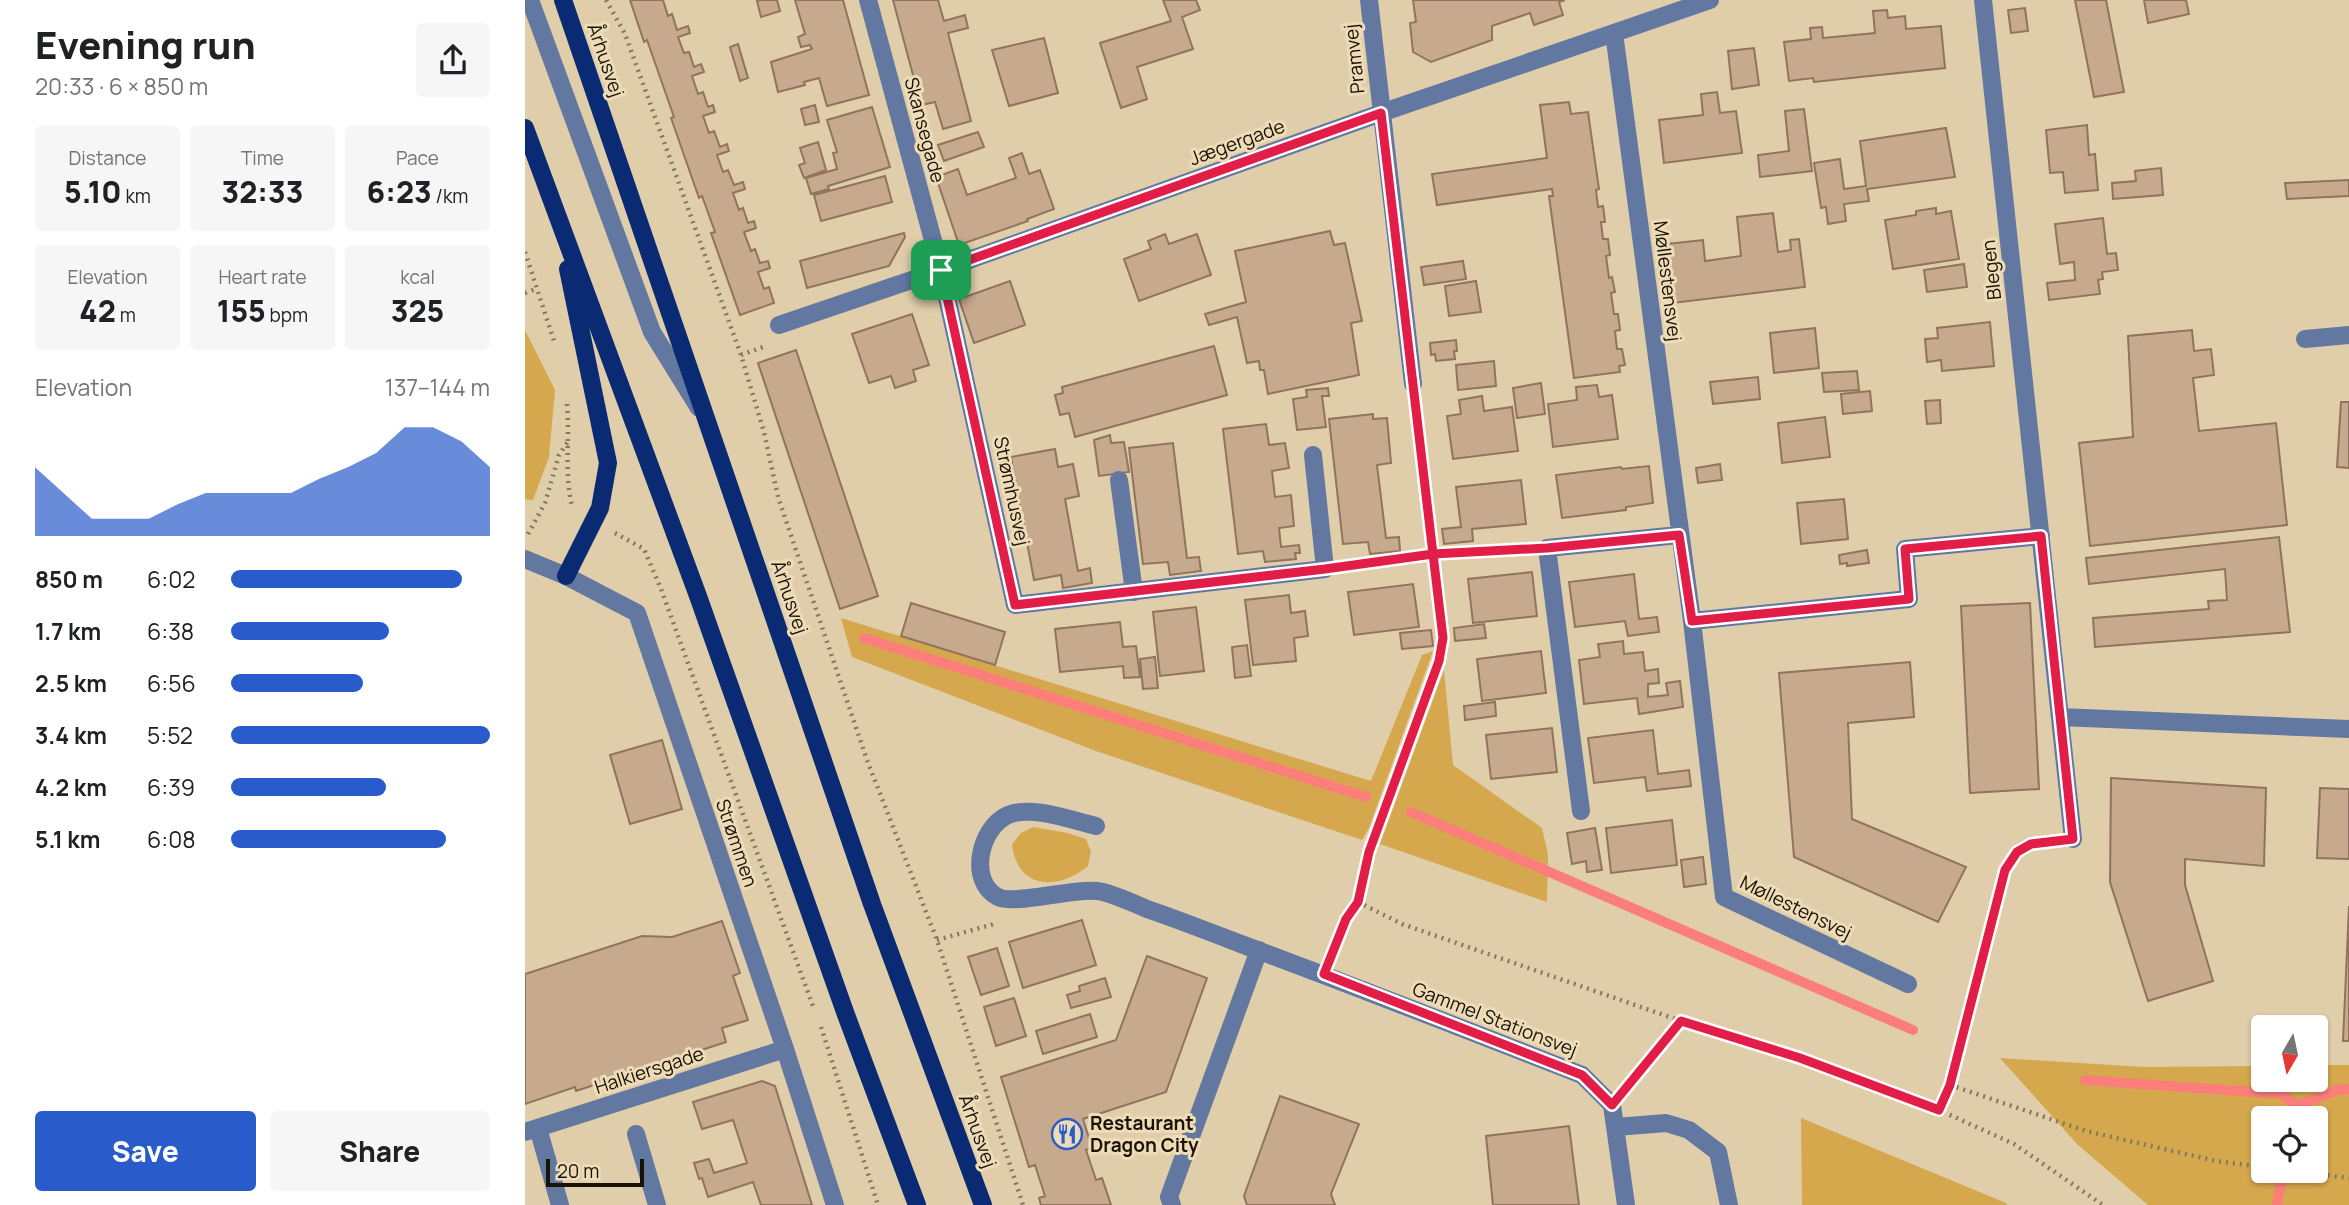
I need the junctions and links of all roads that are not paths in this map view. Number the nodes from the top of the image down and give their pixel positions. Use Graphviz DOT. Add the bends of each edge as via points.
graph roads {
  1 [pos="530,0"];
  2 [pos="563,0"];
  3 [pos="869,0"];
  4 [pos="1369,0"];
  5 [pos="1710,0"];
  6 [pos="1983,0"];
  7 [pos="1615,33"];
  8 [pos="1381,113"];
  9 [pos="525,128"];
  10 [pos="555,207"];
  11 [pos="941,270"];
  12 [pos="779,326"];
  13 [pos="2349,335"];
  14 [pos="2305,339"];
  15 [pos="1413,384"];
  16 [pos="708,423"];
  17 [pos="1313,455"];
  18 [pos="1119,480"];
  19 [pos="1679,535"];
  20 [pos="2041,536"];
  21 [pos="525,559"];
  22 [pos="566,576"];
  23 [pos="1134,592"];
  24 [pos="1692,621"];
  25 [pos="2060,717"];
  26 [pos="2349,729"];
  27 [pos="1581,811"];
  28 [pos="1096,826"];
  29 [pos="2073,839"];
  30 [pos="1259,950"];
  31 [pos="1908,985"];
  32 [pos="785,1049"];
  33 [pos="1616,1127"];
  34 [pos="531,1130"];
  35 [pos="636,1134"];
  36 [pos="560,1205"];
  37 [pos="657,1205"];
  38 [pos="835,1205"];
  39 [pos="917,1205"];
  40 [pos="983,1205"];
  41 [pos="1172,1205"];
  42 [pos="1626,1205"];
  43 [pos="1730,1205"];
  1 -- 16 [label="street" via="652,332"];
  2 -- 16 [label="main road, Århusvej"];
  3 -- 11 [label="street, Skansegade"];
  4 -- 8 [label="street, Pramvej"];
  5 -- 7 [label="street, Jægergade"];
  6 -- 20 [label="street, Blegen"];
  7 -- 8 [label="street, Jægergade"];
  7 -- 19 [label="street, Møllestensvej"];
  8 -- 11 [label="street, Jægergade"];
  8 -- 15 [label="street, Pramvej"];
  9 -- 10 [label="main road"];
  10 -- 22 [label="main road" via="608,463 600,508"];
  10 -- 39 [label="main road"];
  11 -- 12 [label="street, Jægergade"];
  11 -- 23 [label="street, Strømhusvej" via="1015,605"];
  13 -- 14 [label="street"];
  16 -- 40 [label="main road, Århusvej" via="872,904"];
  17 -- 23 [label="street, Strømhusvej" via="1325,569"];
  18 -- 23 [label="street"];
  19 -- 24 [label="street, Møllestensvej"];
  19 -- 27 [label="street" via="1547,548"];
  20 -- 24 [label="street" via="1905,549 1909,599"];
  20 -- 25 [label="street, Blegen"];
  21 -- 22 [label="street, Strømmen"];
  22 -- 32 [label="street, Strømmen" via="637,613"];
  24 -- 31 [label="street, Møllestensvej" via="1724,897"];
  25 -- 26 [label="street"];
  25 -- 29 [label="street, Blegen"];
  28 -- 30 [label="street, Gammel Stationsvej" via="1028,811 1008,815 984,838 980,874 987,889 1000,899 1100,891"];
  30 -- 33 [label="street, Gammel Stationsvej" via="1582,1075 1612,1105"];
  30 -- 41 [label="street" via="1170,1196"];
  32 -- 34 [label="street, Halkiersgade"];
  32 -- 38 [label="street, Strømmen"];
  33 -- 42 [label="street"];
  33 -- 43 [label="street" via="1666,1123 1689,1130 1718,1152"];
  34 -- 36 [label="street"];
  35 -- 37 [label="street"];
}
